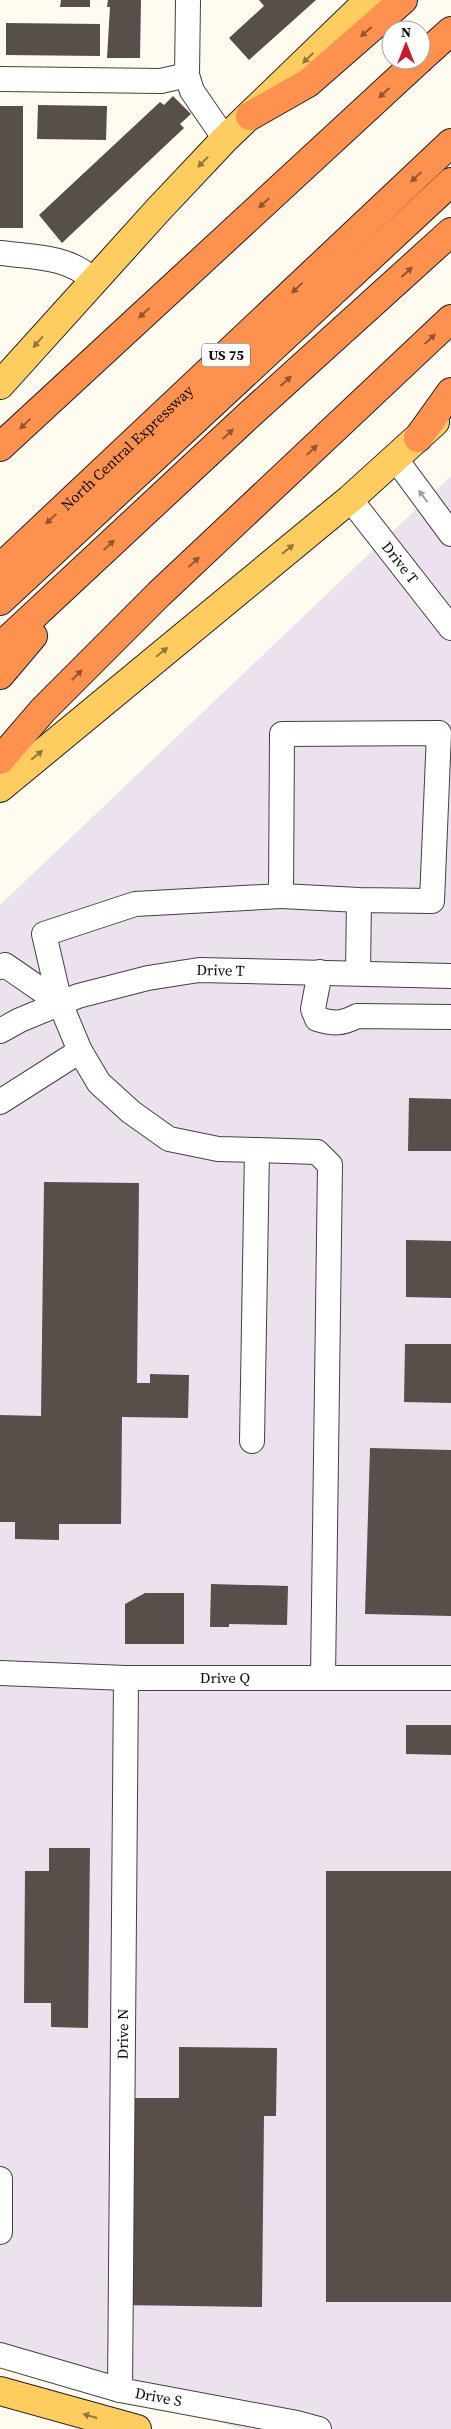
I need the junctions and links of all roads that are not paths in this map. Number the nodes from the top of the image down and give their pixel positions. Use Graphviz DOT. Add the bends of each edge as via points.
graph roads {
  1 [pos="188,0"];
  2 [pos="368,0"];
  3 [pos="403,0"];
  4 [pos="448,34"];
  5 [pos="431,49"];
  6 [pos="408,70"];
  7 [pos="187,75"];
  8 [pos="0,79"];
  9 [pos="250,116"];
  10 [pos="225,139"];
  11 [pos="451,143"];
  12 [pos="445,186"];
  13 [pos="451,232"];
  14 [pos="0,253"];
  15 [pos="94,280"];
  16 [pos="451,319"];
  17 [pos="0,385"];
  18 [pos="451,392"];
  19 [pos="451,408"];
  20 [pos="418,438"];
  21 [pos="0,447"];
  22 [pos="395,458"];
  23 [pos="350,499"];
  24 [pos="451,534"];
  25 [pos="0,568"];
  26 [pos="74,578"];
  27 [pos="0,601"];
  28 [pos="451,628"];
  29 [pos="0,647"];
  30 [pos="0,675"];
  31 [pos="0,760"];
  32 [pos="0,788"];
  33 [pos="281,896"];
  34 [pos="359,900"];
  35 [pos="0,967"];
  36 [pos="320,972"];
  37 [pos="358,973"];
  38 [pos="451,976"];
  39 [pos="60,1003"];
  40 [pos="451,1017"];
  41 [pos="0,1031"];
  42 [pos="80,1050"];
  43 [pos="0,1102"];
  44 [pos="257,1150"];
  45 [pos="252,1440"];
  46 [pos="0,1673"];
  47 [pos="126,1678"];
  48 [pos="323,1678"];
  49 [pos="451,1678"];
  50 [pos="0,2179"];
  51 [pos="0,2232"];
  52 [pos="0,2355"];
  53 [pos="0,2390"];
  54 [pos="120,2390"];
  55 [pos="137,2429"];
  56 [pos="319,2429"];
  1 -- 7 [label="lane"];
  2 -- 9 [label="main road, one-way"];
  3 -- 9 [label="highway, one-way" via="308,84"];
  4 -- 5 [label="highway"];
  6 -- 21 [label="highway, one-way"];
  7 -- 8 [label="lane" via="161,80"];
  7 -- 10 [label="lane" via="192,91"];
  9 -- 10 [label="main road"];
  10 -- 15 [label="main road, one-way"];
  11 -- 25 [label="highway, North Central Expressway / US 75, one-way"];
  12 -- 27 [label="highway"];
  26 -- 13 [label="highway, one-way"];
  14 -- 15 [label="lane" via="51,258 82,269"];
  15 -- 17 [label="main road, one-way"];
  31 -- 16 [label="highway, one-way" via="43,710 159,594"];
  18 -- 20 [label="highway"];
  19 -- 20 [label="main road"];
  20 -- 22 [label="main road"];
  22 -- 23 [label="main road"];
  24 -- 22 [label="lane, one-way"];
  23 -- 28 [label="lane, Drive T"];
  32 -- 23 [label="main road, one-way"];
  26 -- 29 [label="highway"];
  26 -- 30 [label="highway"];
  33 -- 34 [label="lane"];
  33 -- 34 [label="lane" via="282,734 439,733 432,901"];
  33 -- 39 [label="lane" via="136,904 44,934"];
  34 -- 37 [label="lane"];
  35 -- 39 [label="lane" via="5,964"];
  36 -- 37 [label="lane, Drive T"];
  36 -- 39 [label="lane, Drive T" via="199,970 148,978"];
  36 -- 40 [label="lane" via="313,1010 317,1019 334,1024 357,1016"];
  37 -- 38 [label="lane, Drive T"];
  39 -- 41 [label="lane, Drive T"];
  39 -- 42 [label="lane"];
  42 -- 43 [label="lane"];
  42 -- 44 [label="lane" via="99,1083 169,1140 218,1149"];
  44 -- 45 [label="lane"];
  44 -- 48 [label="lane" via="317,1152 330,1165"];
  46 -- 47 [label="lane, Drive Q"];
  47 -- 48 [label="lane, Drive Q"];
  47 -- 54 [label="lane, Drive N"];
  48 -- 49 [label="lane, Drive Q"];
  50 -- 51 [label="lane"];
  52 -- 54 [label="lane, Drive S"];
  55 -- 53 [label="main road, one-way"];
  54 -- 56 [label="lane, Drive S"];
}
